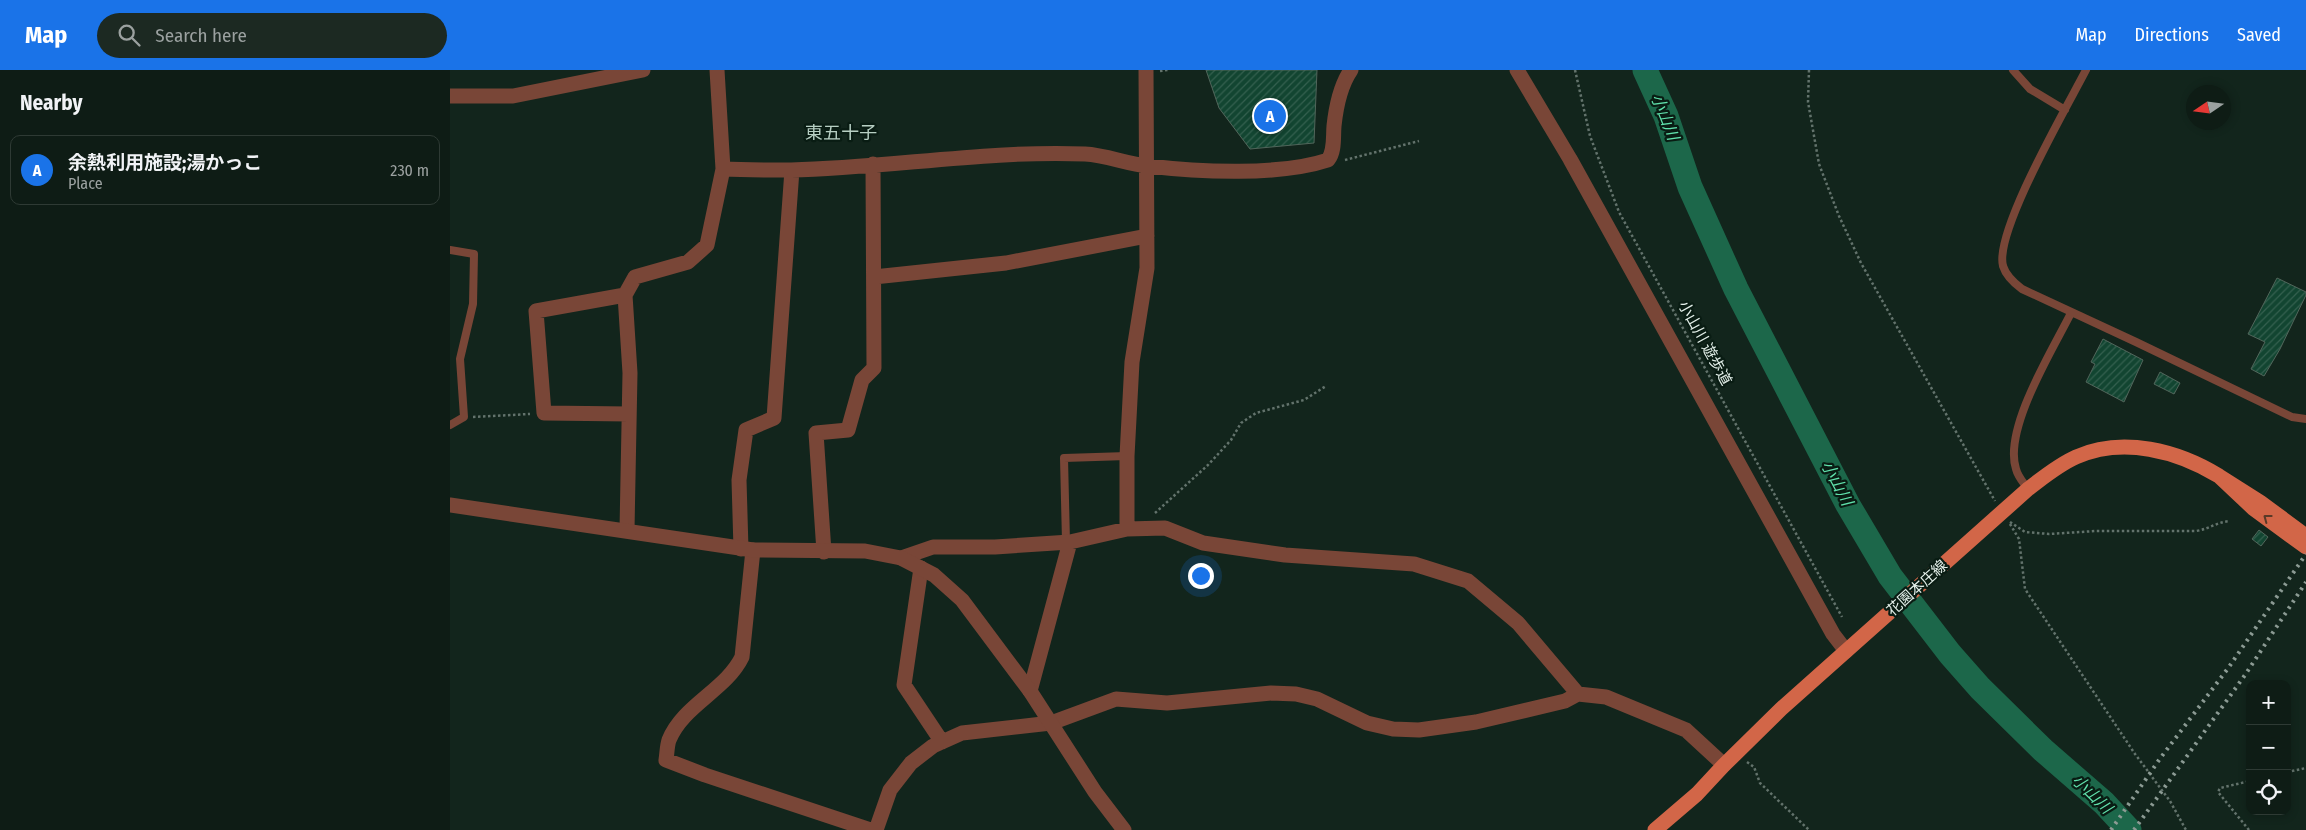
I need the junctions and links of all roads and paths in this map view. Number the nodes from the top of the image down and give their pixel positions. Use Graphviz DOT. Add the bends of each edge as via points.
graph roads {
  1 [pos="643,70"];
  2 [pos="717,70"];
  3 [pos="1146,70"];
  4 [pos="1157,70"];
  5 [pos="1168,70"];
  6 [pos="1351,70"];
  7 [pos="1517,70"];
  8 [pos="1575,70"];
  9 [pos="1809,70"];
  10 [pos="2013,70"];
  11 [pos="2086,70"];
  12 [pos="450,96"];
  13 [pos="2065,110"];
  14 [pos="1418,141"];
  15 [pos="1328,160"];
  16 [pos="874,164"];
  17 [pos="1147,166"];
  18 [pos="723,170"];
  19 [pos="792,170"];
  20 [pos="1147,236"];
  21 [pos="450,250"];
  22 [pos="874,277"];
  23 [pos="625,295"];
  24 [pos="2071,313"];
  25 [pos="1326,386"];
  26 [pos="544,413"];
  27 [pos="629,414"];
  28 [pos="464,417"];
  29 [pos="2306,419"];
  30 [pos="450,425"];
  31 [pos="1127,456"];
  32 [pos="2219,476"];
  33 [pos="2028,489"];
  34 [pos="450,505"];
  35 [pos="2002,516"];
  36 [pos="2230,521"];
  37 [pos="1133,528"];
  38 [pos="627,530"];
  39 [pos="2306,536"];
  40 [pos="1068,542"];
  41 [pos="2306,547"];
  42 [pos="747,550"];
  43 [pos="824,552"];
  44 [pos="901,558"];
  45 [pos="921,568"];
  46 [pos="1842,617"];
  47 [pos="1846,651"];
  48 [pos="1030,691"];
  49 [pos="1578,694"];
  50 [pos="1051,723"];
  51 [pos="942,742"];
  52 [pos="1736,752"];
  53 [pos="1724,764"];
  54 [pos="2306,768"];
  55 [pos="2291,771"];
  56 [pos="2246,782"];
  57 [pos="871,830"];
  58 [pos="876,830"];
  59 [pos="1124,830"];
  60 [pos="1655,830"];
  61 [pos="1809,830"];
  62 [pos="2186,830"];
  63 [pos="2249,830"];
  1 -- 12 [label="street" via="513,96"];
  2 -- 18 [label="street"];
  3 -- 17 [label="street"];
  4 -- 5 [label="path"];
  6 -- 15 [label="street" via="1340,95 1332,154"];
  7 -- 47 [label="street" via="1575,168 1833,634"];
  8 -- 46 [label="path, 小山川 遊歩道" via="1590,136 1619,212"];
  9 -- 35 [label="path" via="1808,102 1819,164 1839,216 1861,263"];
  10 -- 13 [label="lane" via="2030,89"];
  11 -- 13 [label="lane"];
  13 -- 24 [label="lane" via="2010,226 2003,250 2003,265 2010,279 2022,289"];
  14 -- 15 [label="path" via="1358,158"];
  15 -- 17 [label="street" via="1253,171"];
  16 -- 17 [label="street" via="981,155 1087,154"];
  16 -- 19 [label="street"];
  16 -- 22 [label="street"];
  17 -- 20 [label="street"];
  18 -- 19 [label="street"];
  18 -- 23 [label="street" via="708,245 688,262 635,277"];
  19 -- 42 [label="street" via="774,418 746,430 739,480"];
  20 -- 22 [label="street" via="1006,263"];
  20 -- 31 [label="street" via="1144,288 1132,362"];
  21 -- 28 [label="lane" via="474,254 473,304 460,359"];
  22 -- 43 [label="street" via="874,368 862,380 848,430 816,433"];
  23 -- 26 [label="street" via="536,311"];
  23 -- 27 [label="street"];
  24 -- 29 [label="lane" via="2292,417"];
  24 -- 33 [label="lane" via="2018,425 2015,468"];
  25 -- 37 [label="path" via="1304,400 1256,413 1242,423 1208,465"];
  26 -- 27 [label="street"];
  26 -- 28 [label="path"];
  27 -- 38 [label="street"];
  28 -- 30 [label="lane"];
  31 -- 37 [label="street"];
  31 -- 40 [label="lane" via="1064,458"];
  32 -- 33 [label="main road, 花園本庄線" via="2198,463 2170,453 2134,446 2077,456"];
  32 -- 39 [label="main road, 花園本庄線"];
  41 -- 32 [label="main road, 花園本庄線, one-way" via="2254,509"];
  33 -- 35 [label="main road, 花園本庄線"];
  34 -- 38 [label="street"];
  35 -- 36 [label="path" via="2025,532 2049,534 2196,531"];
  35 -- 47 [label="main road, 花園本庄線"];
  35 -- 62 [label="path" via="2019,539 2025,588 2170,801"];
  37 -- 40 [label="street"];
  37 -- 49 [label="street" via="1165,528 1203,542 1284,555 1414,564 1468,581 1518,623"];
  38 -- 42 [label="street"];
  40 -- 44 [label="street" via="934,547"];
  40 -- 48 [label="street"];
  42 -- 43 [label="street"];
  42 -- 57 [label="street" via="742,657 735,671 684,719 669,741 666,760 705,776"];
  43 -- 44 [label="street" via="865,551"];
  44 -- 45 [label="street"];
  45 -- 48 [label="street" via="962,600"];
  45 -- 51 [label="street" via="904,685"];
  47 -- 52 [label="main road, 花園本庄線"];
  48 -- 50 [label="street"];
  49 -- 50 [label="street" via="1476,722 1419,730 1367,723 1316,699 1279,693 1167,703 1116,699"];
  49 -- 53 [label="street" via="1606,697 1686,730"];
  50 -- 51 [label="street" via="962,733"];
  50 -- 59 [label="street"];
  51 -- 58 [label="street" via="911,763 890,790"];
  52 -- 53 [label="main road, 花園本庄線"];
  52 -- 61 [label="path" via="1754,767 1760,783"];
  53 -- 60 [label="main road, 花園本庄線" via="1697,794"];
  54 -- 55 [label="path"];
  56 -- 63 [label="path" via="2220,788 2218,792"];
}
